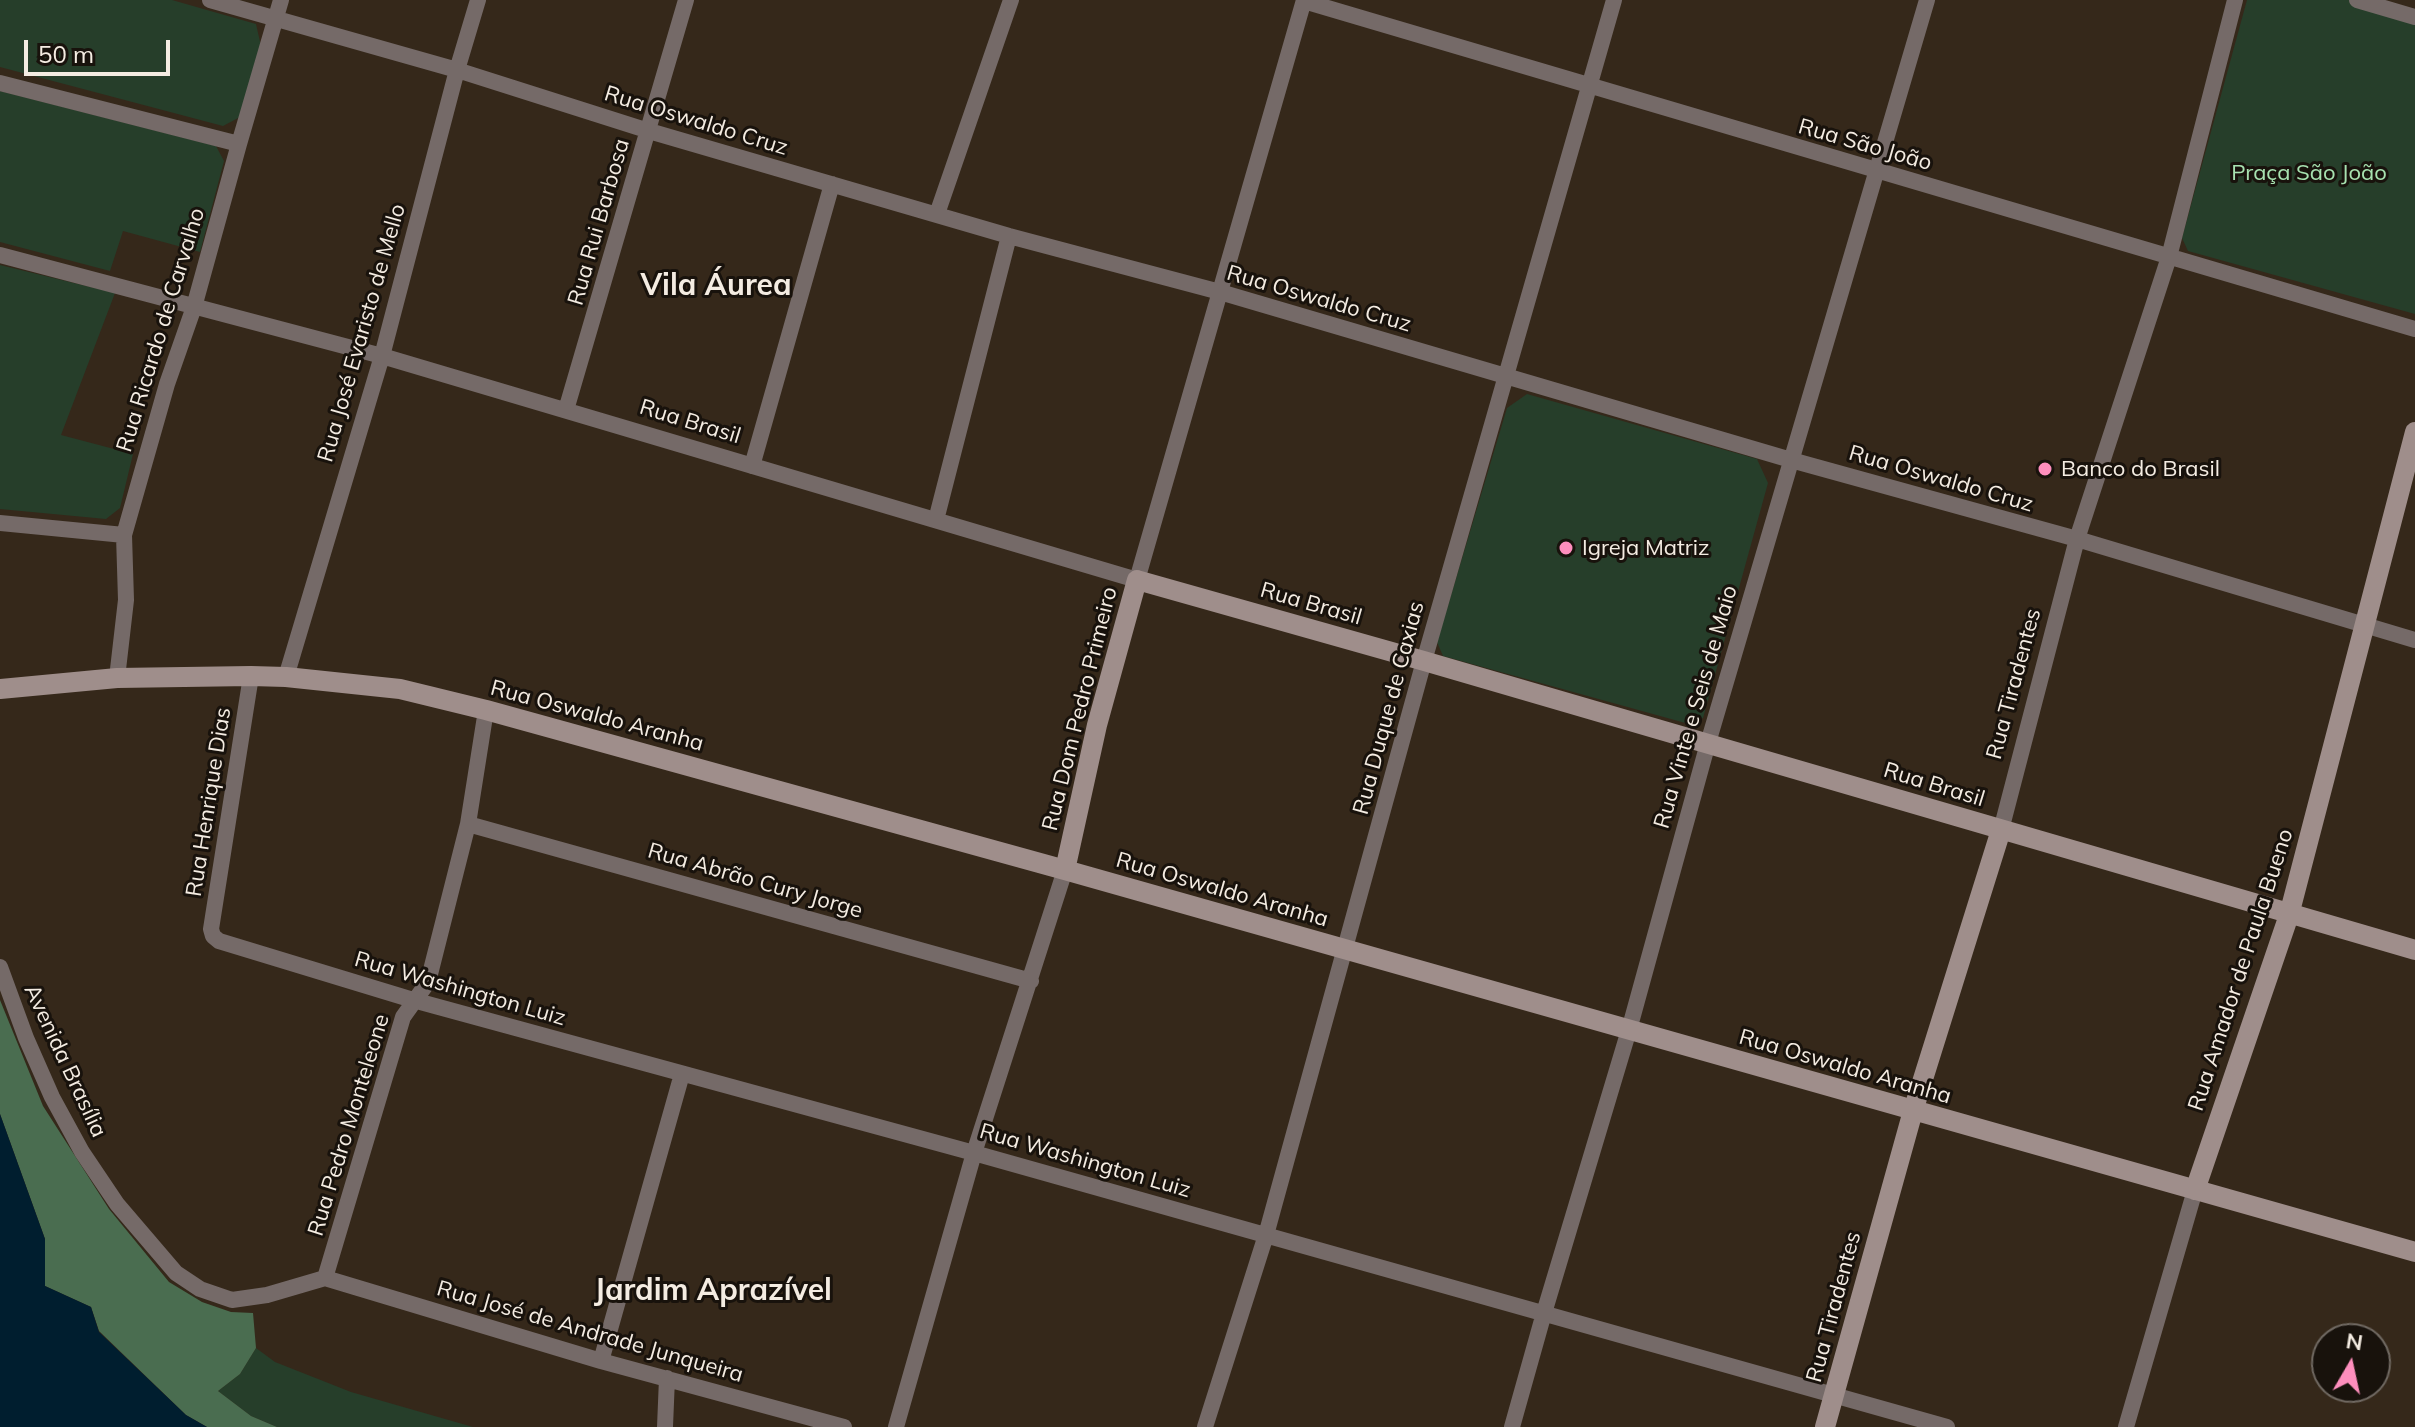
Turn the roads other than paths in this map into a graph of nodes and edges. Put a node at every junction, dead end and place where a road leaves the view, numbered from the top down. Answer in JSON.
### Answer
{"nodes":[{"id":1,"x":210,"y":0,"type":"edge"},
{"id":2,"x":281,"y":0,"type":"edge"},
{"id":3,"x":478,"y":0,"type":"edge"},
{"id":4,"x":686,"y":0,"type":"edge"},
{"id":5,"x":1011,"y":0,"type":"edge"},
{"id":6,"x":1614,"y":0,"type":"edge"},
{"id":7,"x":1927,"y":0,"type":"edge"},
{"id":8,"x":2235,"y":0,"type":"edge"},
{"id":9,"x":2357,"y":0,"type":"edge"},
{"id":10,"x":1304,"y":1,"type":"edge"},
{"id":11,"x":2415,"y":17,"type":"edge"},
{"id":12,"x":277,"y":19,"type":"junction"},
{"id":13,"x":457,"y":70,"type":"junction"},
{"id":14,"x":0,"y":83,"type":"edge"},
{"id":15,"x":1589,"y":86,"type":"junction"},
{"id":16,"x":649,"y":131,"type":"junction"},
{"id":17,"x":239,"y":144,"type":"junction"},
{"id":18,"x":1878,"y":172,"type":"junction"},
{"id":19,"x":832,"y":184,"type":"junction"},
{"id":20,"x":937,"y":214,"type":"junction"},
{"id":21,"x":1009,"y":236,"type":"junction"},
{"id":22,"x":0,"y":255,"type":"edge"},
{"id":23,"x":2169,"y":257,"type":"junction"},
{"id":24,"x":1220,"y":292,"type":"junction"},
{"id":25,"x":194,"y":307,"type":"junction"},
{"id":26,"x":2415,"y":329,"type":"edge"},
{"id":27,"x":382,"y":356,"type":"junction"},
{"id":28,"x":1506,"y":377,"type":"junction"},
{"id":29,"x":566,"y":410,"type":"junction"},
{"id":30,"x":2415,"y":432,"type":"edge"},
{"id":31,"x":1791,"y":460,"type":"junction"},
{"id":32,"x":752,"y":466,"type":"junction"},
{"id":33,"x":936,"y":520,"type":"junction"},
{"id":34,"x":0,"y":523,"type":"edge"},
{"id":35,"x":124,"y":535,"type":"junction"},
{"id":36,"x":2077,"y":539,"type":"junction"},
{"id":37,"x":1137,"y":580,"type":"junction"},
{"id":38,"x":2364,"y":627,"type":"junction"},
{"id":39,"x":2415,"y":640,"type":"edge"},
{"id":40,"x":1424,"y":661,"type":"junction"},
{"id":41,"x":251,"y":676,"type":"junction"},
{"id":42,"x":286,"y":677,"type":"junction"},
{"id":43,"x":117,"y":678,"type":"junction"},
{"id":44,"x":0,"y":689,"type":"edge"},
{"id":45,"x":486,"y":710,"type":"junction"},
{"id":46,"x":1708,"y":743,"type":"junction"},
{"id":47,"x":468,"y":824,"type":"junction"},
{"id":48,"x":2001,"y":830,"type":"junction"},
{"id":49,"x":1065,"y":870,"type":"junction"},
{"id":50,"x":2289,"y":915,"type":"junction"},
{"id":51,"x":213,"y":936,"type":"joint"},
{"id":52,"x":1346,"y":950,"type":"junction"},
{"id":53,"x":2415,"y":950,"type":"edge"},
{"id":54,"x":0,"y":967,"type":"edge"},
{"id":55,"x":1031,"y":981,"type":"junction"},
{"id":56,"x":413,"y":1000,"type":"junction"},
{"id":57,"x":1629,"y":1030,"type":"junction"},
{"id":58,"x":682,"y":1074,"type":"junction"},
{"id":59,"x":1913,"y":1111,"type":"junction"},
{"id":60,"x":974,"y":1153,"type":"junction"},
{"id":61,"x":2195,"y":1190,"type":"junction"},
{"id":62,"x":1266,"y":1235,"type":"junction"},
{"id":63,"x":2415,"y":1252,"type":"edge"},
{"id":64,"x":325,"y":1278,"type":"junction"},
{"id":65,"x":1544,"y":1313,"type":"junction"},
{"id":66,"x":601,"y":1361,"type":"junction"},
{"id":67,"x":667,"y":1378,"type":"junction"},
{"id":68,"x":1834,"y":1397,"type":"junction"},
{"id":69,"x":665,"y":1427,"type":"edge"},
{"id":70,"x":844,"y":1427,"type":"edge"},
{"id":71,"x":896,"y":1427,"type":"edge"},
{"id":72,"x":1205,"y":1427,"type":"edge"},
{"id":73,"x":1512,"y":1427,"type":"edge"},
{"id":74,"x":1825,"y":1427,"type":"edge"},
{"id":75,"x":1947,"y":1427,"type":"edge"},
{"id":76,"x":2126,"y":1427,"type":"edge"}],
"edges":[{"from":1,"to":12,"type":"street","name":"Rua Oswaldo Cruz"},
{"from":2,"to":12,"type":"street","name":"Rua Ricardo de Carvalho"},
{"from":3,"to":13,"type":"street","name":"Rua José Evaristo de Mello"},
{"from":4,"to":16,"type":"street","name":"Rua Rui Barbosa"},
{"from":5,"to":20,"type":"street"},
{"from":6,"to":15,"type":"street","name":"Rua Duque de Caxias"},
{"from":7,"to":18,"type":"street","name":"Rua Vinte e Seis de Maio"},
{"from":8,"to":23,"type":"street","name":"Rua Tiradentes"},
{"from":9,"to":11,"type":"street"},
{"from":10,"to":15,"type":"street","name":"Rua São João"},
{"from":10,"to":24,"type":"street","name":"Rua Dom Pedro Primeiro"},
{"from":12,"to":13,"type":"street","name":"Rua Oswaldo Cruz"},
{"from":12,"to":17,"type":"street","name":"Rua Ricardo de Carvalho"},
{"from":13,"to":16,"type":"street","name":"Rua Oswaldo Cruz"},
{"from":13,"to":27,"type":"street","name":"Rua José Evaristo de Mello"},
{"from":14,"to":17,"type":"street"},
{"from":15,"to":18,"type":"street","name":"Rua São João"},
{"from":15,"to":28,"type":"street","name":"Rua Duque de Caxias"},
{"from":16,"to":19,"type":"street","name":"Rua Oswaldo Cruz"},
{"from":16,"to":29,"type":"street","name":"Rua Rui Barbosa"},
{"from":17,"to":25,"type":"street","name":"Rua Ricardo de Carvalho"},
{"from":18,"to":23,"type":"street","name":"Rua São João"},
{"from":18,"to":31,"type":"street","name":"Rua Vinte e Seis de Maio"},
{"from":19,"to":20,"type":"street","name":"Rua Oswaldo Cruz"},
{"from":19,"to":32,"type":"street"},
{"from":20,"to":21,"type":"street","name":"Rua Oswaldo Cruz"},
{"from":21,"to":24,"type":"street","name":"Rua Oswaldo Cruz"},
{"from":21,"to":33,"type":"street"},
{"from":22,"to":25,"type":"street","name":"Rua Brasil"},
{"from":23,"to":26,"type":"street","name":"Rua São João"},
{"from":23,"to":36,"type":"street","name":"Rua Tiradentes"},
{"from":24,"to":28,"type":"street","name":"Rua Oswaldo Cruz"},
{"from":24,"to":37,"type":"street","name":"Rua Dom Pedro Primeiro"},
{"from":25,"to":27,"type":"street","name":"Rua Brasil"},
{"from":25,"to":35,"type":"street","name":"Rua Ricardo de Carvalho"},
{"from":27,"to":29,"type":"street","name":"Rua Brasil"},
{"from":27,"to":42,"type":"street","name":"Rua José Evaristo de Mello"},
{"from":28,"to":31,"type":"street","name":"Rua Oswaldo Cruz"},
{"from":28,"to":40,"type":"street","name":"Rua Duque de Caxias"},
{"from":29,"to":32,"type":"street","name":"Rua Brasil"},
{"from":30,"to":38,"type":"street","name":"Rua Amador de Paula Bueno"},
{"from":31,"to":36,"type":"street","name":"Rua Oswaldo Cruz"},
{"from":31,"to":46,"type":"street","name":"Rua Vinte e Seis de Maio"},
{"from":32,"to":33,"type":"street","name":"Rua Brasil"},
{"from":33,"to":37,"type":"street","name":"Rua Brasil"},
{"from":34,"to":35,"type":"street"},
{"from":35,"to":43,"type":"street","name":"Rua Ricardo de Carvalho"},
{"from":36,"to":38,"type":"street","name":"Rua Oswaldo Cruz"},
{"from":36,"to":48,"type":"street","name":"Rua Tiradentes"},
{"from":37,"to":40,"type":"street","name":"Rua Brasil"},
{"from":37,"to":49,"type":"street","name":"Rua Dom Pedro Primeiro"},
{"from":38,"to":39,"type":"street","name":"Rua Oswaldo Cruz"},
{"from":38,"to":50,"type":"street","name":"Rua Amador de Paula Bueno"},
{"from":40,"to":46,"type":"street","name":"Rua Brasil"},
{"from":40,"to":52,"type":"street","name":"Rua Duque de Caxias"},
{"from":41,"to":42,"type":"street","name":"Rua Oswaldo Aranha"},
{"from":41,"to":43,"type":"street","name":"Rua Oswaldo Aranha"},
{"from":41,"to":51,"type":"street","name":"Rua Henrique Dias"},
{"from":42,"to":45,"type":"street","name":"Rua Oswaldo Aranha"},
{"from":43,"to":44,"type":"street","name":"Rua Oswaldo Aranha"},
{"from":45,"to":47,"type":"street","name":"Rua Pedro Monteleone"},
{"from":45,"to":49,"type":"street","name":"Rua Oswaldo Aranha"},
{"from":46,"to":48,"type":"street","name":"Rua Brasil"},
{"from":46,"to":57,"type":"street","name":"Rua Vinte e Seis de Maio"},
{"from":47,"to":55,"type":"street","name":"Rua Abrão Cury Jorge"},
{"from":47,"to":56,"type":"street","name":"Rua Pedro Monteleone"},
{"from":48,"to":50,"type":"street","name":"Rua Brasil"},
{"from":48,"to":59,"type":"street","name":"Rua Tiradentes"},
{"from":49,"to":52,"type":"street","name":"Rua Oswaldo Aranha"},
{"from":49,"to":55,"type":"street","name":"Rua Dom Pedro Primeiro"},
{"from":50,"to":53,"type":"street","name":"Rua Brasil"},
{"from":50,"to":61,"type":"street","name":"Rua Amador de Paula Bueno"},
{"from":51,"to":56,"type":"street","name":"Rua Washington Luiz"},
{"from":52,"to":57,"type":"street","name":"Rua Oswaldo Aranha"},
{"from":52,"to":62,"type":"street","name":"Rua Duque de Caxias"},
{"from":54,"to":64,"type":"street","name":"Avenida Brasília"},
{"from":55,"to":60,"type":"street","name":"Rua Dom Pedro Primeiro"},
{"from":56,"to":58,"type":"street","name":"Rua Washington Luiz"},
{"from":56,"to":64,"type":"street","name":"Rua Pedro Monteleone"},
{"from":57,"to":59,"type":"street","name":"Rua Oswaldo Aranha"},
{"from":57,"to":65,"type":"street","name":"Rua Vinte e Seis de Maio"},
{"from":58,"to":60,"type":"street","name":"Rua Washington Luiz"},
{"from":58,"to":66,"type":"street"},
{"from":59,"to":61,"type":"street","name":"Rua Oswaldo Aranha"},
{"from":59,"to":68,"type":"street","name":"Rua Tiradentes"},
{"from":60,"to":62,"type":"street","name":"Rua Washington Luiz"},
{"from":60,"to":71,"type":"street","name":"Rua Dom Pedro Primeiro"},
{"from":61,"to":63,"type":"street","name":"Rua Oswaldo Aranha"},
{"from":61,"to":76,"type":"street","name":"Rua Amador de Paula Bueno"},
{"from":62,"to":65,"type":"street","name":"Rua Washington Luiz"},
{"from":62,"to":72,"type":"street","name":"Rua Duque de Caxias"},
{"from":64,"to":66,"type":"street","name":"Rua José de Andrade Junqueira"},
{"from":65,"to":68,"type":"street","name":"Rua Washington Luiz"},
{"from":65,"to":73,"type":"street","name":"Rua Vinte e Seis de Maio"},
{"from":66,"to":67,"type":"street","name":"Rua José de Andrade Junqueira"},
{"from":67,"to":69,"type":"street"},
{"from":67,"to":70,"type":"street","name":"Rua José de Andrade Junqueira"},
{"from":68,"to":74,"type":"street","name":"Rua Tiradentes"},
{"from":68,"to":75,"type":"street","name":"Rua Washington Luiz"}]}
